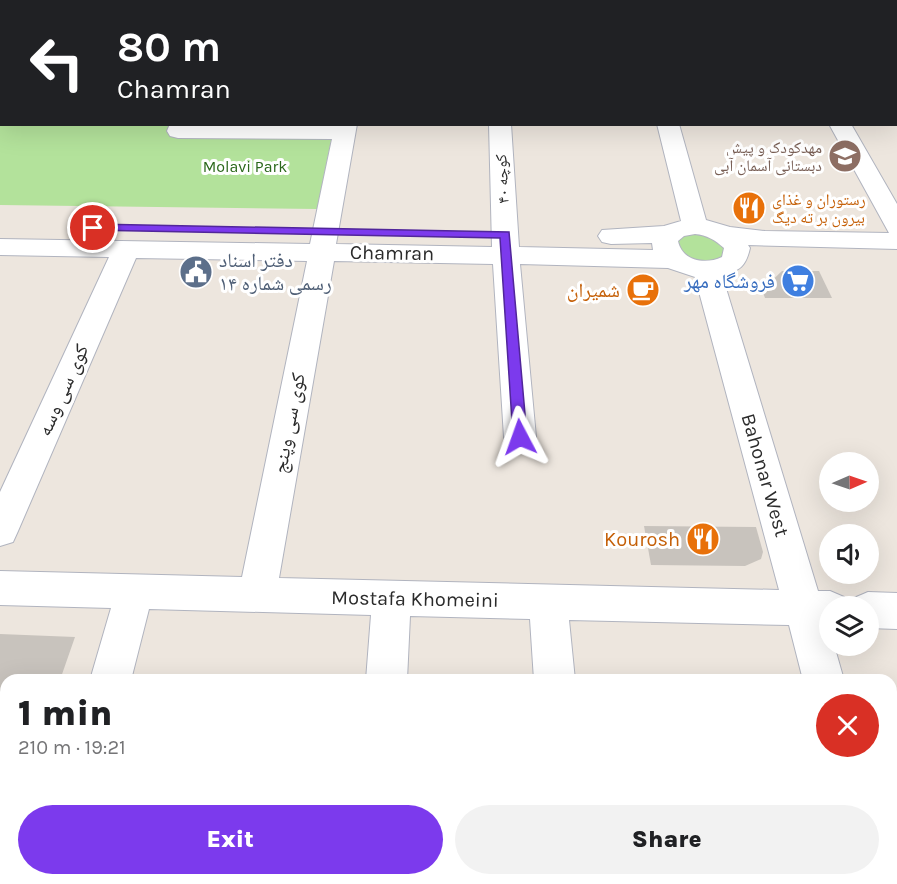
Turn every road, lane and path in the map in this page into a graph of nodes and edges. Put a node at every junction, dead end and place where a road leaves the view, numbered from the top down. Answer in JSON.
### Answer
{"nodes":[{"id":1,"x":180,"y":126,"type":"edge"},
{"id":2,"x":500,"y":126,"type":"edge"},
{"id":3,"x":669,"y":126,"type":"edge"},
{"id":4,"x":841,"y":126,"type":"edge"},
{"id":5,"x":345,"y":128,"type":"edge"},
{"id":6,"x":0,"y":226,"type":"edge"},
{"id":7,"x":695,"y":226,"type":"junction"},
{"id":8,"x":897,"y":227,"type":"edge"},
{"id":9,"x":669,"y":234,"type":"junction"},
{"id":10,"x":726,"y":235,"type":"junction"},
{"id":11,"x":897,"y":241,"type":"edge"},
{"id":12,"x":324,"y":242,"type":"junction"},
{"id":13,"x":505,"y":245,"type":"junction"},
{"id":14,"x":0,"y":247,"type":"edge"},
{"id":15,"x":126,"y":249,"type":"junction"},
{"id":16,"x":897,"y":258,"type":"edge"},
{"id":17,"x":675,"y":260,"type":"junction"},
{"id":18,"x":721,"y":266,"type":"junction"},
{"id":19,"x":520,"y":437,"type":"dead end"},
{"id":20,"x":0,"y":531,"type":"edge"},
{"id":21,"x":0,"y":588,"type":"edge"},
{"id":22,"x":135,"y":591,"type":"junction"},
{"id":23,"x":257,"y":595,"type":"junction"},
{"id":24,"x":392,"y":598,"type":"junction"},
{"id":25,"x":548,"y":602,"type":"junction"},
{"id":26,"x":816,"y":609,"type":"edge"},
{"id":27,"x":879,"y":610,"type":"edge"},
{"id":28,"x":897,"y":611,"type":"edge"},
{"id":29,"x":112,"y":674,"type":"edge"},
{"id":30,"x":386,"y":674,"type":"edge"},
{"id":31,"x":554,"y":674,"type":"edge"},
{"id":32,"x":823,"y":674,"type":"edge"}],
"edges":[{"from":1,"to":5,"type":"street"},
{"from":2,"to":13,"type":"street","name":"کوچه ۴۰"},
{"from":3,"to":7,"type":"street"},
{"from":4,"to":8,"type":"street"},
{"from":5,"to":12,"type":"street","name":"کوی سی وپنج"},
{"from":6,"to":12,"type":"street","name":"Chamran"},
{"from":7,"to":9,"type":"street"},
{"from":7,"to":10,"type":"street"},
{"from":9,"to":13,"type":"street","name":"Chamran"},
{"from":9,"to":17,"type":"street"},
{"from":10,"to":11,"type":"street"},
{"from":10,"to":18,"type":"street"},
{"from":12,"to":13,"type":"street","name":"Chamran"},
{"from":12,"to":15,"type":"street","name":"Chamran"},
{"from":12,"to":23,"type":"street","name":"کوی سی وپنج"},
{"from":13,"to":17,"type":"street","name":"Chamran"},
{"from":13,"to":19,"type":"street","name":"کوچه ۴۰"},
{"from":14,"to":15,"type":"street","name":"Chamran"},
{"from":15,"to":20,"type":"street","name":"کوی سی وسه"},
{"from":16,"to":18,"type":"street"},
{"from":17,"to":18,"type":"street"},
{"from":18,"to":26,"type":"street","name":"Bahonar West"},
{"from":21,"to":22,"type":"street","name":"Mostafa Khomeini"},
{"from":22,"to":23,"type":"street","name":"Mostafa Khomeini"},
{"from":22,"to":29,"type":"street"},
{"from":23,"to":24,"type":"street","name":"Mostafa Khomeini"},
{"from":24,"to":25,"type":"street","name":"Mostafa Khomeini"},
{"from":24,"to":30,"type":"street"},
{"from":25,"to":26,"type":"street","name":"Mostafa Khomeini"},
{"from":25,"to":31,"type":"street"},
{"from":26,"to":32,"type":"street","name":"Bahonar West"},
{"from":27,"to":28,"type":"street"}]}
